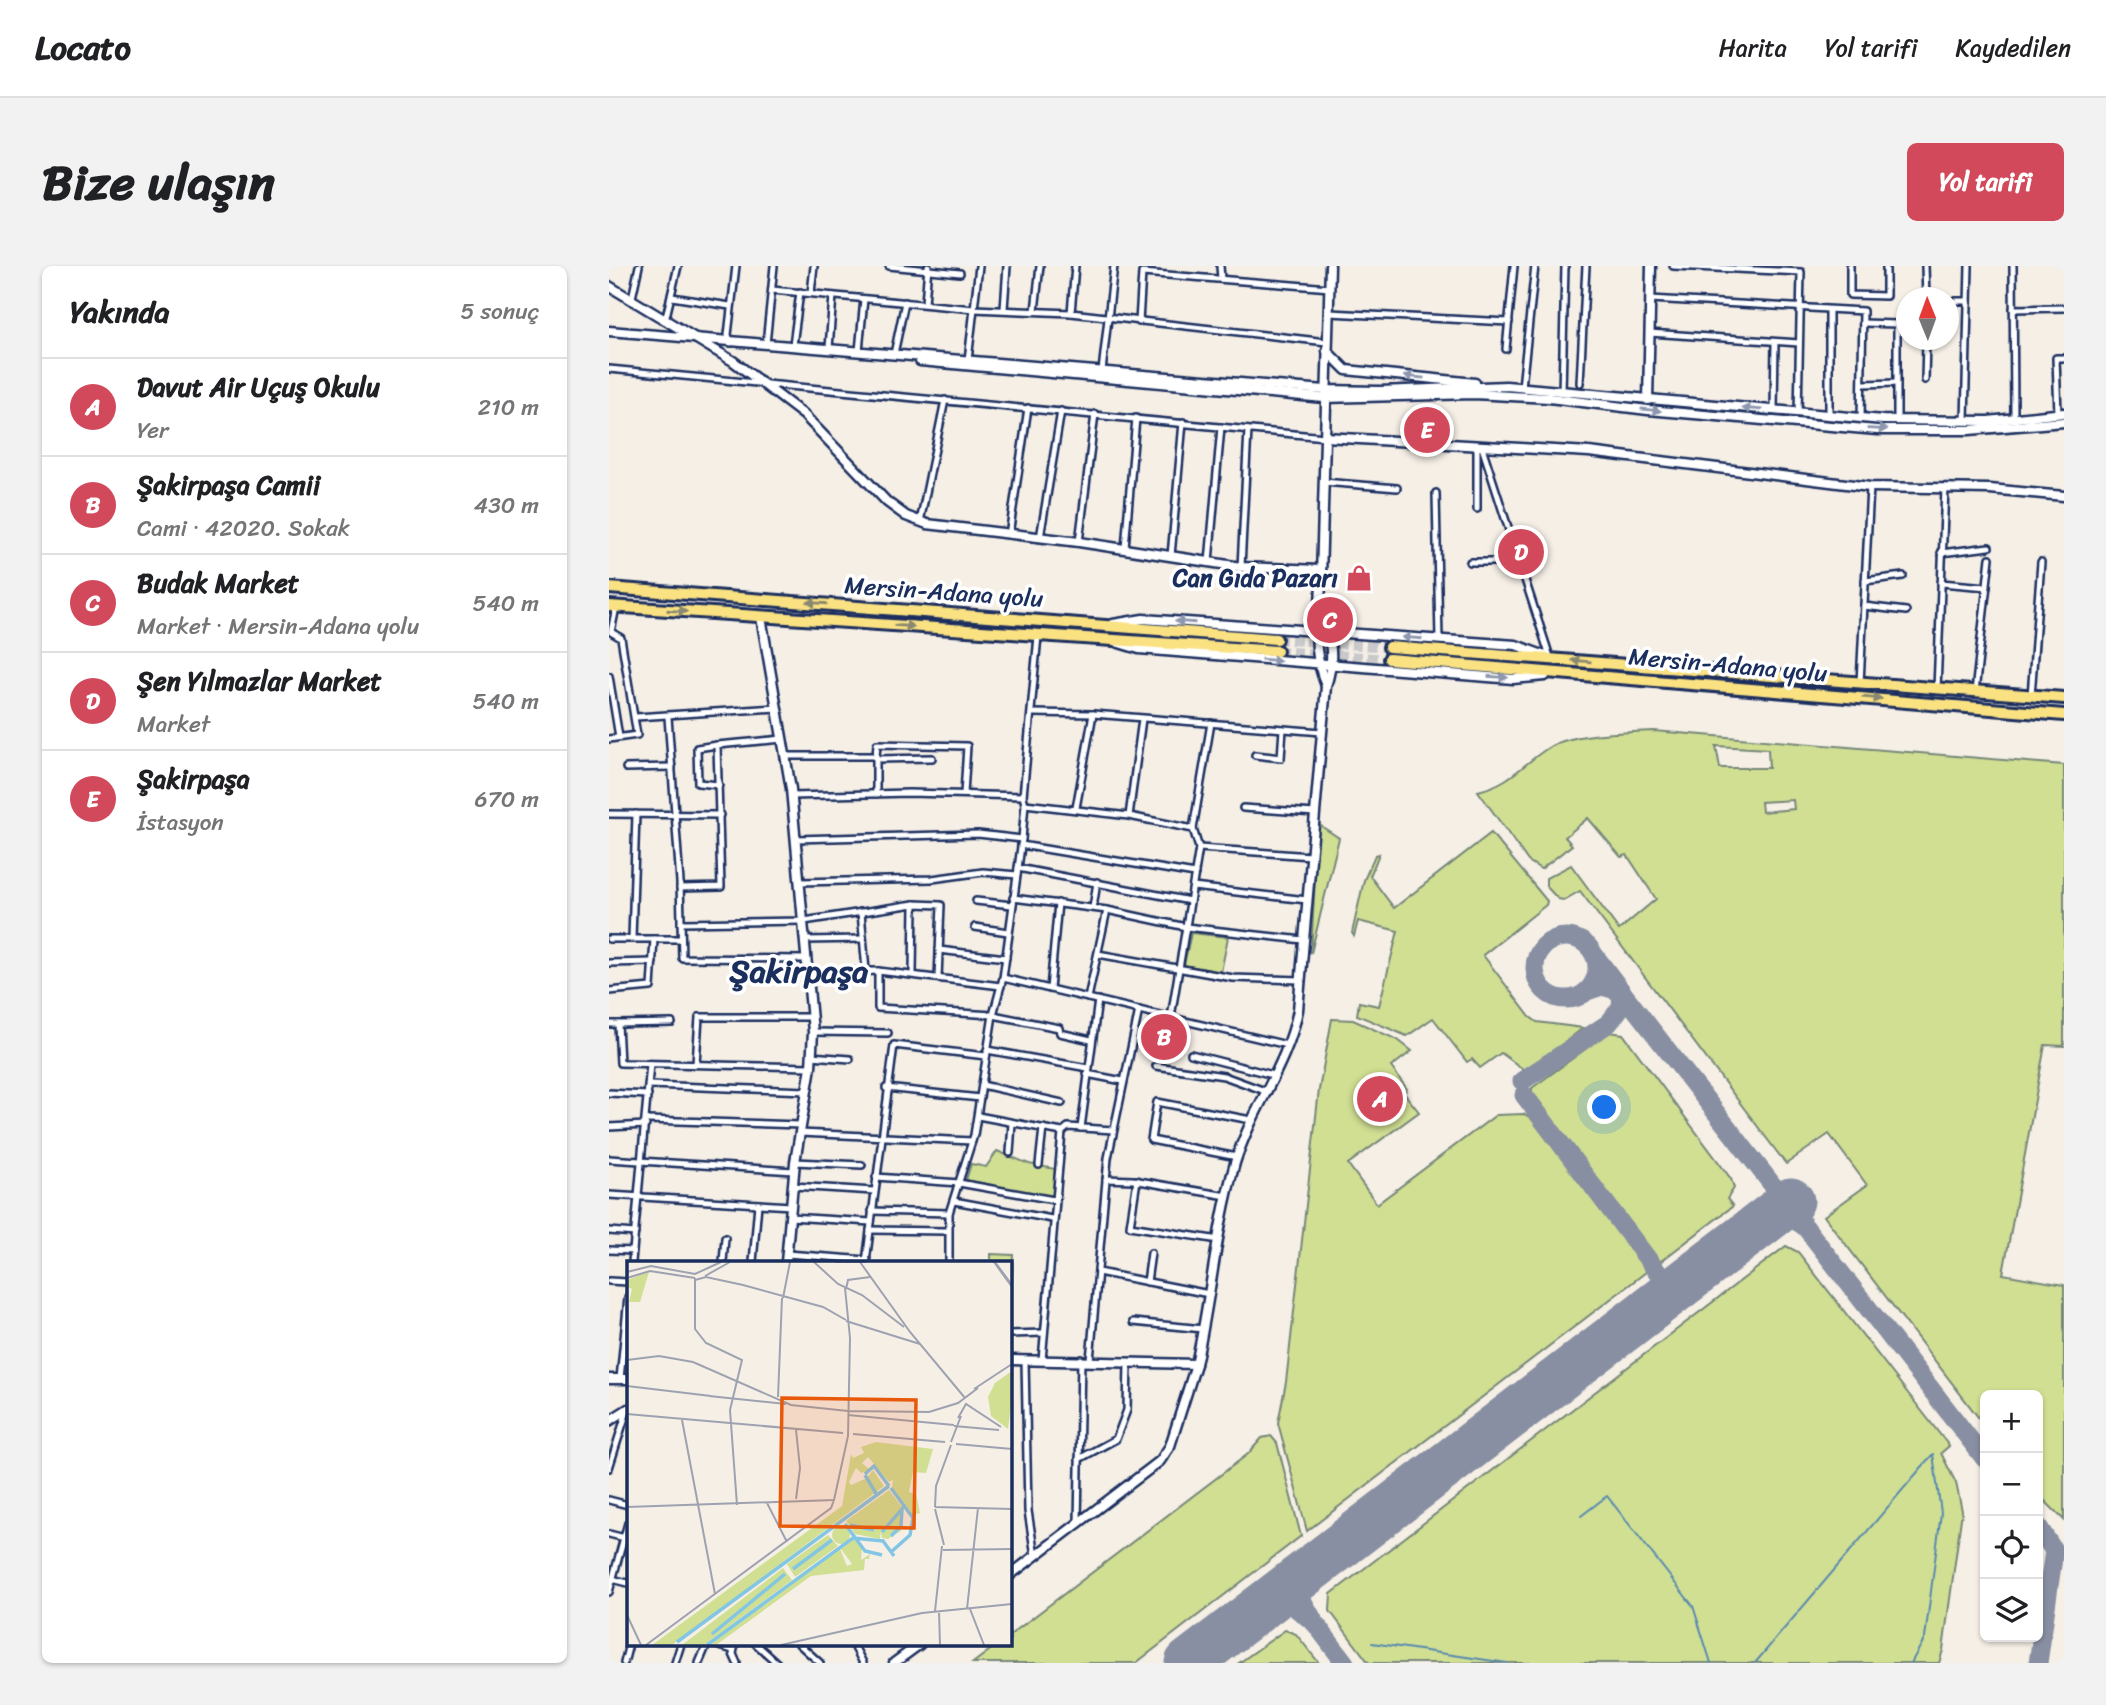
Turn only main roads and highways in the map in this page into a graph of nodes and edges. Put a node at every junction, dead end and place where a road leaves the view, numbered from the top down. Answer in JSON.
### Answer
{"nodes":[{"id":1,"x":1330,"y":266,"type":"edge"},
{"id":2,"x":1651,"y":266,"type":"edge"},
{"id":3,"x":609,"y":286,"type":"edge"},
{"id":4,"x":609,"y":331,"type":"edge"},
{"id":5,"x":694,"y":340,"type":"junction"},
{"id":6,"x":704,"y":343,"type":"junction"},
{"id":7,"x":732,"y":343,"type":"junction"},
{"id":8,"x":1327,"y":347,"type":"junction"},
{"id":9,"x":1506,"y":386,"type":"junction"},
{"id":10,"x":1325,"y":394,"type":"junction"},
{"id":11,"x":1648,"y":400,"type":"junction"},
{"id":12,"x":2061,"y":413,"type":"edge"},
{"id":13,"x":2064,"y":422,"type":"edge"},
{"id":14,"x":1325,"y":437,"type":"junction"},
{"id":15,"x":2064,"y":496,"type":"edge"},
{"id":16,"x":1320,"y":570,"type":"junction"},
{"id":17,"x":609,"y":589,"type":"edge"},
{"id":18,"x":613,"y":607,"type":"edge"},
{"id":19,"x":1320,"y":612,"type":"junction"},
{"id":20,"x":761,"y":617,"type":"junction"},
{"id":21,"x":1101,"y":625,"type":"junction"},
{"id":22,"x":1316,"y":632,"type":"junction"},
{"id":23,"x":1329,"y":632,"type":"junction"},
{"id":24,"x":1107,"y":639,"type":"junction"},
{"id":25,"x":1551,"y":658,"type":"junction"},
{"id":26,"x":1317,"y":664,"type":"junction"},
{"id":27,"x":1333,"y":665,"type":"junction"},
{"id":28,"x":1577,"y":673,"type":"junction"},
{"id":29,"x":1326,"y":686,"type":"junction"},
{"id":30,"x":2064,"y":696,"type":"edge"},
{"id":31,"x":2064,"y":715,"type":"edge"},
{"id":32,"x":786,"y":1258,"type":"edge"},
{"id":33,"x":1011,"y":1360,"type":"edge"},
{"id":34,"x":1196,"y":1364,"type":"junction"},
{"id":35,"x":624,"y":1379,"type":"edge"},
{"id":36,"x":609,"y":1380,"type":"edge"},
{"id":37,"x":627,"y":1410,"type":"edge"},
{"id":38,"x":609,"y":1421,"type":"edge"},
{"id":39,"x":1011,"y":1574,"type":"edge"},
{"id":40,"x":917,"y":1646,"type":"edge"},
{"id":41,"x":894,"y":1663,"type":"edge"}],
"edges":[{"from":1,"to":8,"type":"main road"},
{"from":2,"to":11,"type":"main road"},
{"from":3,"to":5,"type":"main road"},
{"from":4,"to":5,"type":"main road"},
{"from":5,"to":6,"type":"main road"},
{"from":5,"to":7,"type":"main road"},
{"from":6,"to":7,"type":"main road"},
{"from":6,"to":16,"type":"main road"},
{"from":7,"to":10,"type":"main road"},
{"from":7,"to":10,"type":"main road"},
{"from":9,"to":8,"type":"main road","one_way":true},
{"from":8,"to":10,"type":"main road"},
{"from":9,"to":10,"type":"main road"},
{"from":9,"to":11,"type":"main road"},
{"from":10,"to":13,"type":"main road","one_way":true},
{"from":10,"to":14,"type":"main road"},
{"from":12,"to":11,"type":"main road","one_way":true},
{"from":14,"to":15,"type":"main road"},
{"from":14,"to":16,"type":"main road"},
{"from":16,"to":19,"type":"main road"},
{"from":21,"to":17,"type":"highway","name":"Mersin-Adana yolu","one_way":true},
{"from":18,"to":20,"type":"highway","name":"Mersin-Adana yolu","one_way":true},
{"from":19,"to":22,"type":"main road"},
{"from":19,"to":23,"type":"main road"},
{"from":20,"to":24,"type":"highway","name":"Mersin-Adana yolu","one_way":true},
{"from":20,"to":32,"type":"main road"},
{"from":22,"to":21,"type":"main road","one_way":true},
{"from":21,"to":24,"type":"highway","name":"Mersin-Adana yolu"},
{"from":22,"to":23,"type":"main road"},
{"from":22,"to":26,"type":"main road"},
{"from":25,"to":23,"type":"main road","one_way":true},
{"from":23,"to":27,"type":"main road"},
{"from":24,"to":26,"type":"main road","one_way":true},
{"from":25,"to":28,"type":"highway","name":"Mersin-Adana yolu"},
{"from":30,"to":25,"type":"highway","name":"Mersin-Adana yolu","one_way":true},
{"from":26,"to":27,"type":"main road"},
{"from":26,"to":29,"type":"main road"},
{"from":27,"to":28,"type":"main road","one_way":true},
{"from":27,"to":29,"type":"main road"},
{"from":28,"to":31,"type":"highway","name":"Mersin-Adana yolu","one_way":true},
{"from":29,"to":34,"type":"main road"},
{"from":33,"to":34,"type":"main road"},
{"from":34,"to":39,"type":"main road"},
{"from":35,"to":36,"type":"main road"},
{"from":37,"to":38,"type":"main road"},
{"from":40,"to":41,"type":"main road"}]}
